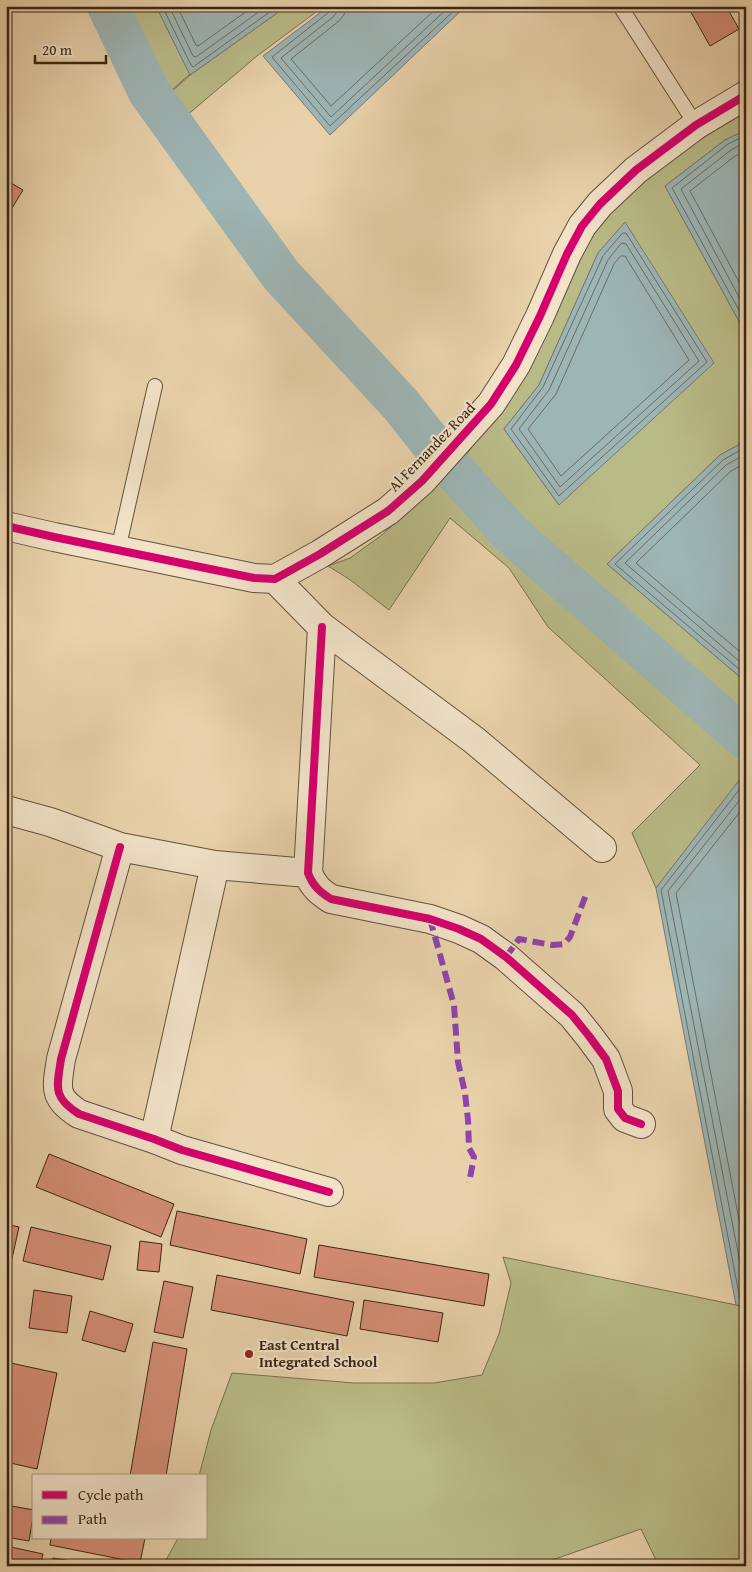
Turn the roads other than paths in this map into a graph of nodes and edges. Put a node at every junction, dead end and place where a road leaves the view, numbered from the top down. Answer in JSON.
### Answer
{"nodes":[{"id":1,"x":620,"y":6,"type":"edge"},
{"id":2,"x":746,"y":95,"type":"edge"},
{"id":3,"x":696,"y":125,"type":"junction"},
{"id":4,"x":155,"y":386,"type":"dead end"},
{"id":5,"x":6,"y":526,"type":"edge"},
{"id":6,"x":118,"y":550,"type":"junction"},
{"id":7,"x":275,"y":579,"type":"junction"},
{"id":8,"x":322,"y":627,"type":"junction"},
{"id":9,"x":6,"y":810,"type":"edge"},
{"id":10,"x":120,"y":847,"type":"junction"},
{"id":11,"x":602,"y":848,"type":"dead end"},
{"id":12,"x":215,"y":865,"type":"junction"},
{"id":13,"x":308,"y":873,"type":"junction"},
{"id":14,"x":641,"y":1124,"type":"dead end"},
{"id":15,"x":154,"y":1139,"type":"junction"},
{"id":16,"x":329,"y":1192,"type":"dead end"}],
"edges":[{"from":1,"to":3,"type":"lane"},
{"from":2,"to":3,"type":"street","name":"Al Fernandez Road"},
{"from":3,"to":7,"type":"street","name":"Al Fernandez Road"},
{"from":4,"to":6,"type":"lane"},
{"from":5,"to":6,"type":"street"},
{"from":6,"to":7,"type":"street"},
{"from":7,"to":8,"type":"street"},
{"from":8,"to":11,"type":"street"},
{"from":8,"to":13,"type":"street"},
{"from":9,"to":10,"type":"street"},
{"from":10,"to":12,"type":"street"},
{"from":10,"to":15,"type":"street"},
{"from":12,"to":13,"type":"street"},
{"from":12,"to":15,"type":"street"},
{"from":13,"to":14,"type":"street"},
{"from":15,"to":16,"type":"street"}]}
